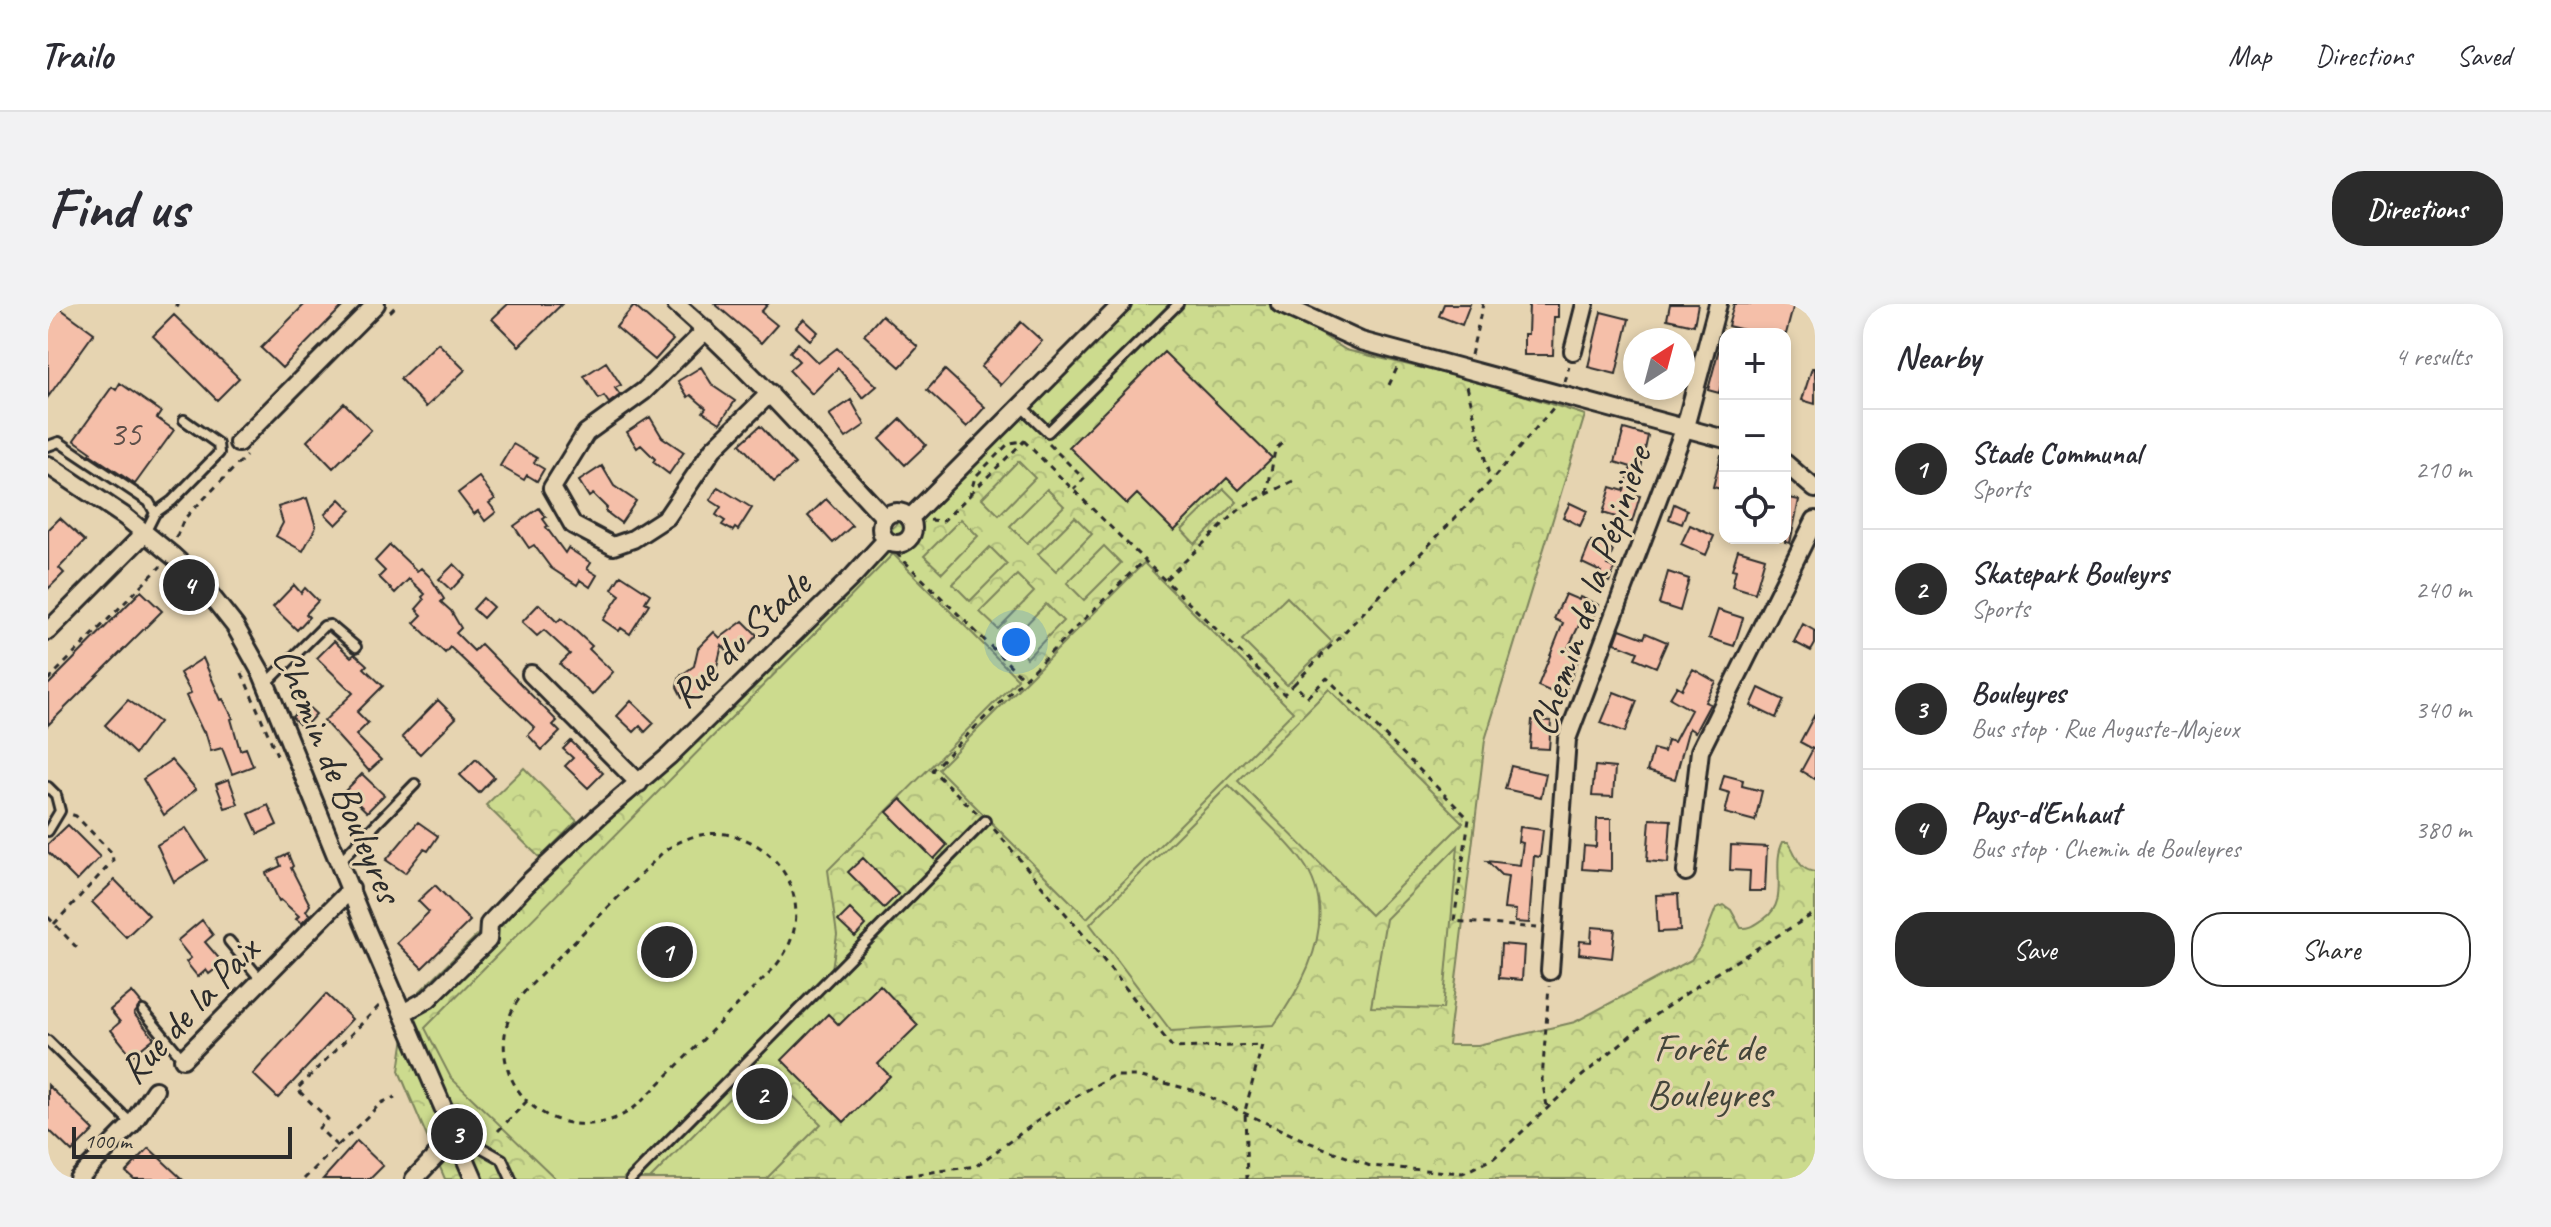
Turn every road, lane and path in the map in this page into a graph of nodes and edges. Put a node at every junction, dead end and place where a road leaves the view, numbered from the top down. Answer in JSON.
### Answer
{"nodes":[{"id":1,"x":376,"y":304,"type":"edge"},
{"id":2,"x":676,"y":304,"type":"edge"},
{"id":3,"x":1122,"y":304,"type":"edge"},
{"id":4,"x":1178,"y":304,"type":"edge"},
{"id":5,"x":1280,"y":304,"type":"edge"},
{"id":6,"x":1483,"y":304,"type":"edge"},
{"id":7,"x":1585,"y":304,"type":"edge"},
{"id":8,"x":1718,"y":304,"type":"edge"},
{"id":9,"x":706,"y":330,"type":"junction"},
{"id":10,"x":1573,"y":351,"type":"dead end"},
{"id":11,"x":1467,"y":369,"type":"junction"},
{"id":12,"x":1564,"y":388,"type":"junction"},
{"id":13,"x":770,"y":393,"type":"junction"},
{"id":14,"x":1022,"y":407,"type":"junction"},
{"id":15,"x":184,"y":420,"type":"dead end"},
{"id":16,"x":1685,"y":427,"type":"junction"},
{"id":17,"x":1048,"y":432,"type":"junction"},
{"id":18,"x":1719,"y":437,"type":"edge"},
{"id":19,"x":1024,"y":441,"type":"junction"},
{"id":20,"x":1284,"y":441,"type":"dead end"},
{"id":21,"x":238,"y":443,"type":"dead end"},
{"id":22,"x":48,"y":446,"type":"edge"},
{"id":23,"x":48,"y":465,"type":"edge"},
{"id":24,"x":1791,"y":468,"type":"edge"},
{"id":25,"x":1293,"y":481,"type":"dead end"},
{"id":26,"x":1491,"y":481,"type":"junction"},
{"id":27,"x":1074,"y":489,"type":"junction"},
{"id":28,"x":1815,"y":489,"type":"edge"},
{"id":29,"x":1267,"y":494,"type":"junction"},
{"id":30,"x":970,"y":495,"type":"junction"},
{"id":31,"x":155,"y":513,"type":"junction"},
{"id":32,"x":884,"y":517,"type":"junction"},
{"id":33,"x":910,"y":518,"type":"junction"},
{"id":34,"x":930,"y":520,"type":"dead end"},
{"id":35,"x":1815,"y":520,"type":"edge"},
{"id":36,"x":145,"y":533,"type":"junction"},
{"id":37,"x":891,"y":547,"type":"junction"},
{"id":38,"x":1144,"y":560,"type":"junction"},
{"id":39,"x":156,"y":562,"type":"dead end"},
{"id":40,"x":161,"y":566,"type":"junction"},
{"id":41,"x":169,"y":574,"type":"dead end"},
{"id":42,"x":1166,"y":579,"type":"junction"},
{"id":43,"x":48,"y":631,"type":"edge"},
{"id":44,"x":356,"y":647,"type":"dead end"},
{"id":45,"x":239,"y":666,"type":"dead end"},
{"id":46,"x":531,"y":674,"type":"dead end"},
{"id":47,"x":1024,"y":679,"type":"junction"},
{"id":48,"x":48,"y":680,"type":"edge"},
{"id":49,"x":266,"y":684,"type":"junction"},
{"id":50,"x":1294,"y":684,"type":"junction"},
{"id":51,"x":277,"y":754,"type":"dead end"},
{"id":52,"x":639,"y":783,"type":"junction"},
{"id":53,"x":415,"y":784,"type":"dead end"},
{"id":54,"x":48,"y":787,"type":"edge"},
{"id":55,"x":60,"y":811,"type":"junction"},
{"id":56,"x":985,"y":821,"type":"junction"},
{"id":57,"x":48,"y":831,"type":"edge"},
{"id":58,"x":340,"y":861,"type":"junction"},
{"id":59,"x":1686,"y":872,"type":"dead end"},
{"id":60,"x":351,"y":889,"type":"junction"},
{"id":61,"x":1815,"y":913,"type":"edge"},
{"id":62,"x":48,"y":917,"type":"edge"},
{"id":63,"x":54,"y":924,"type":"junction"},
{"id":64,"x":1553,"y":929,"type":"junction"},
{"id":65,"x":229,"y":941,"type":"dead end"},
{"id":66,"x":79,"y":950,"type":"dead end"},
{"id":67,"x":1550,"y":971,"type":"joint"},
{"id":68,"x":261,"y":980,"type":"junction"},
{"id":69,"x":382,"y":1003,"type":"dead end"},
{"id":70,"x":143,"y":1011,"type":"dead end"},
{"id":71,"x":403,"y":1013,"type":"junction"},
{"id":72,"x":48,"y":1041,"type":"edge"},
{"id":73,"x":183,"y":1059,"type":"joint"},
{"id":74,"x":155,"y":1090,"type":"dead end"},
{"id":75,"x":395,"y":1097,"type":"dead end"},
{"id":76,"x":527,"y":1101,"type":"junction"},
{"id":77,"x":1547,"y":1107,"type":"junction"},
{"id":78,"x":1245,"y":1111,"type":"junction"},
{"id":79,"x":132,"y":1124,"type":"junction"},
{"id":80,"x":498,"y":1131,"type":"dead end"},
{"id":81,"x":457,"y":1134,"type":"junction"},
{"id":82,"x":337,"y":1146,"type":"junction"},
{"id":83,"x":48,"y":1165,"type":"edge"},
{"id":84,"x":58,"y":1176,"type":"dead end"},
{"id":85,"x":78,"y":1179,"type":"edge"},
{"id":86,"x":304,"y":1179,"type":"edge"},
{"id":87,"x":414,"y":1179,"type":"edge"},
{"id":88,"x":474,"y":1179,"type":"edge"},
{"id":89,"x":511,"y":1179,"type":"edge"},
{"id":90,"x":631,"y":1179,"type":"edge"},
{"id":91,"x":882,"y":1179,"type":"edge"},
{"id":92,"x":1247,"y":1179,"type":"edge"}],
"edges":[{"from":1,"to":21,"type":"street"},
{"from":2,"to":9,"type":"street"},
{"from":3,"to":14,"type":"street","name":"Rue du Stade"},
{"from":4,"to":17,"type":"lane"},
{"from":5,"to":11,"type":"street","name":"Chemin de la Pépinière"},
{"from":6,"to":11,"type":"path"},
{"from":7,"to":10,"type":"street"},
{"from":8,"to":16,"type":"street"},
{"from":9,"to":13,"type":"street"},
{"from":9,"to":13,"type":"street"},
{"from":11,"to":12,"type":"street","name":"Chemin de la Pépinière"},
{"from":11,"to":26,"type":"path"},
{"from":12,"to":16,"type":"street","name":"Chemin de la Pépinière"},
{"from":12,"to":26,"type":"path"},
{"from":13,"to":32,"type":"street"},
{"from":14,"to":17,"type":"lane"},
{"from":14,"to":33,"type":"street","name":"Rue du Stade"},
{"from":15,"to":31,"type":"lane"},
{"from":16,"to":18,"type":"street","name":"Chemin de la Pépinière"},
{"from":16,"to":64,"type":"street","name":"Chemin de la Pépinière"},
{"from":17,"to":27,"type":"path"},
{"from":19,"to":27,"type":"path"},
{"from":19,"to":30,"type":"path"},
{"from":19,"to":30,"type":"path"},
{"from":20,"to":29,"type":"path"},
{"from":22,"to":31,"type":"lane"},
{"from":23,"to":36,"type":"street","name":"Chemin de Bouleyres"},
{"from":24,"to":28,"type":"street"},
{"from":25,"to":29,"type":"path"},
{"from":26,"to":50,"type":"path"},
{"from":27,"to":38,"type":"path"},
{"from":29,"to":42,"type":"path"},
{"from":30,"to":34,"type":"path"},
{"from":31,"to":36,"type":"lane"},
{"from":32,"to":33,"type":"street"},
{"from":32,"to":37,"type":"street"},
{"from":33,"to":37,"type":"street","name":"Rue du Stade"},
{"from":35,"to":59,"type":"street"},
{"from":36,"to":43,"type":"street"},
{"from":36,"to":49,"type":"street","name":"Chemin de Bouleyres"},
{"from":37,"to":47,"type":"path"},
{"from":37,"to":52,"type":"street","name":"Rue du Stade"},
{"from":38,"to":42,"type":"path"},
{"from":38,"to":47,"type":"path"},
{"from":39,"to":40,"type":"path"},
{"from":40,"to":41,"type":"path"},
{"from":40,"to":48,"type":"path"},
{"from":42,"to":50,"type":"path"},
{"from":44,"to":49,"type":"lane"},
{"from":45,"to":51,"type":"path"},
{"from":46,"to":52,"type":"street"},
{"from":47,"to":56,"type":"path"},
{"from":49,"to":58,"type":"street","name":"Chemin de Bouleyres"},
{"from":50,"to":64,"type":"path"},
{"from":52,"to":71,"type":"street","name":"Rue du Stade"},
{"from":53,"to":58,"type":"lane"},
{"from":54,"to":55,"type":"lane"},
{"from":55,"to":57,"type":"lane"},
{"from":55,"to":63,"type":"path"},
{"from":56,"to":78,"type":"path"},
{"from":56,"to":90,"type":"lane"},
{"from":58,"to":60,"type":"street","name":"Chemin de Bouleyres"},
{"from":60,"to":68,"type":"street","name":"Rue de la Paix"},
{"from":60,"to":71,"type":"street","name":"Chemin de Bouleyres"},
{"from":61,"to":77,"type":"path"},
{"from":62,"to":63,"type":"path"},
{"from":63,"to":66,"type":"path"},
{"from":64,"to":67,"type":"street","name":"Chemin de la Pépinière"},
{"from":65,"to":68,"type":"lane"},
{"from":67,"to":77,"type":"path"},
{"from":68,"to":73,"type":"street","name":"Rue de la Paix"},
{"from":69,"to":82,"type":"path"},
{"from":70,"to":73,"type":"lane"},
{"from":71,"to":81,"type":"street","name":"Chemin de Bouleyres"},
{"from":72,"to":79,"type":"lane"},
{"from":74,"to":79,"type":"street","name":"Rue de la Paix"},
{"from":75,"to":82,"type":"path"},
{"from":76,"to":76,"type":"path"},
{"from":76,"to":80,"type":"path"},
{"from":77,"to":78,"type":"path"},
{"from":78,"to":91,"type":"path"},
{"from":78,"to":92,"type":"path"},
{"from":79,"to":85,"type":"street","name":"Rue de la Paix"},
{"from":81,"to":87,"type":"street"},
{"from":81,"to":88,"type":"street","name":"Chemin de Bouleyres"},
{"from":81,"to":89,"type":"lane"},
{"from":82,"to":86,"type":"path"},
{"from":83,"to":84,"type":"path"}]}
